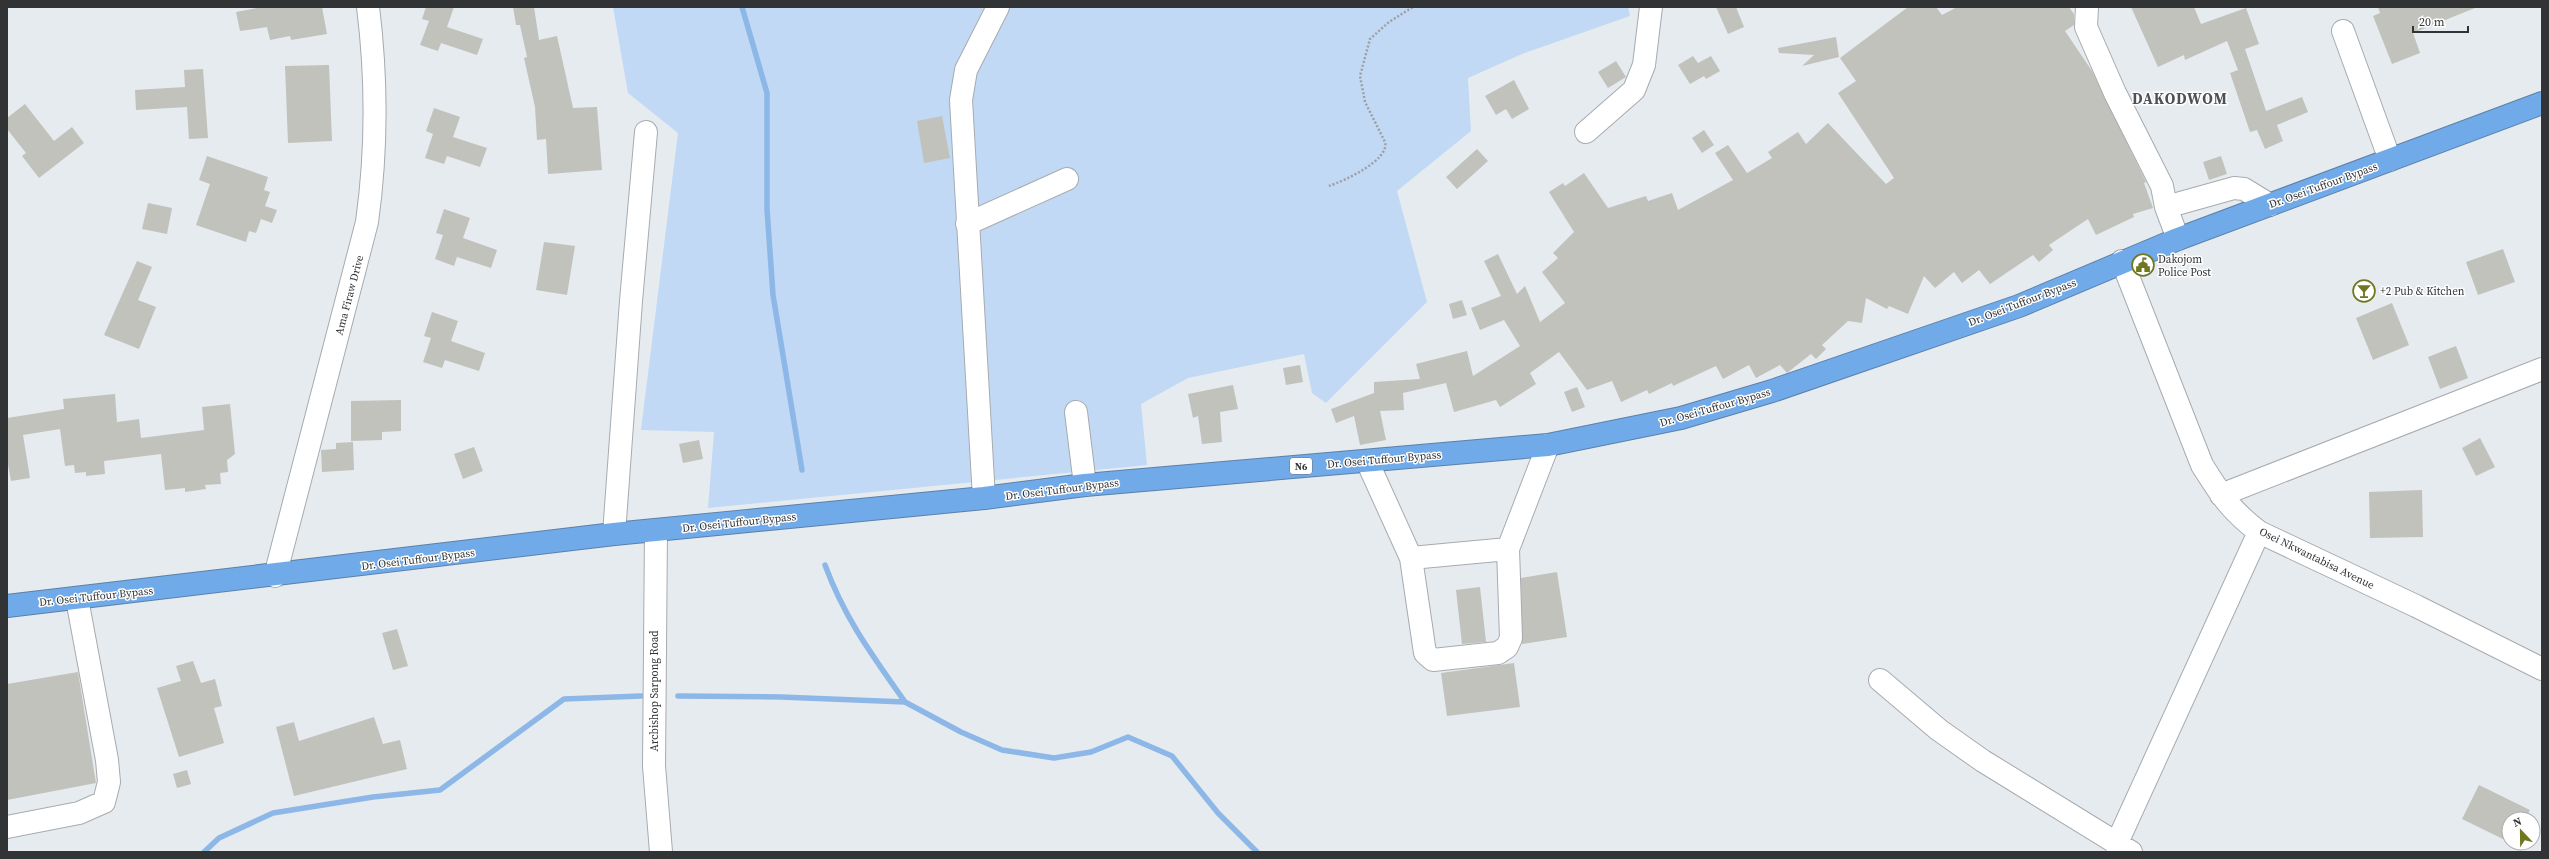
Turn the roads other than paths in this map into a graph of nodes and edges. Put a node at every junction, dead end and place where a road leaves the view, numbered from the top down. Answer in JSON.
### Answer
{"nodes":[{"id":1,"x":368,"y":7,"type":"edge"},
{"id":2,"x":998,"y":7,"type":"edge"},
{"id":3,"x":1650,"y":7,"type":"edge"},
{"id":4,"x":2087,"y":7,"type":"edge"},
{"id":5,"x":2343,"y":31,"type":"dead end"},
{"id":6,"x":2542,"y":103,"type":"edge"},
{"id":7,"x":646,"y":132,"type":"dead end"},
{"id":8,"x":1586,"y":132,"type":"dead end"},
{"id":9,"x":2390,"y":160,"type":"junction"},
{"id":10,"x":1068,"y":179,"type":"dead end"},
{"id":11,"x":2270,"y":205,"type":"junction"},
{"id":12,"x":2166,"y":207,"type":"junction"},
{"id":13,"x":967,"y":224,"type":"junction"},
{"id":14,"x":2178,"y":238,"type":"junction"},
{"id":15,"x":2122,"y":261,"type":"junction"},
{"id":16,"x":2542,"y":369,"type":"edge"},
{"id":17,"x":1076,"y":412,"type":"dead end"},
{"id":18,"x":1548,"y":445,"type":"junction"},
{"id":19,"x":1367,"y":461,"type":"junction"},
{"id":20,"x":1086,"y":485,"type":"junction"},
{"id":21,"x":2221,"y":495,"type":"junction"},
{"id":22,"x":984,"y":498,"type":"junction"},
{"id":23,"x":656,"y":530,"type":"junction"},
{"id":24,"x":2259,"y":532,"type":"junction"},
{"id":25,"x":614,"y":534,"type":"junction"},
{"id":26,"x":1508,"y":549,"type":"junction"},
{"id":27,"x":1412,"y":558,"type":"junction"},
{"id":28,"x":275,"y":576,"type":"junction"},
{"id":29,"x":76,"y":599,"type":"junction"},
{"id":30,"x":7,"y":606,"type":"edge"},
{"id":31,"x":2542,"y":669,"type":"edge"},
{"id":32,"x":1880,"y":680,"type":"dead end"},
{"id":33,"x":7,"y":827,"type":"edge"},
{"id":34,"x":2123,"y":848,"type":"edge"},
{"id":35,"x":661,"y":852,"type":"edge"}],
"edges":[{"from":1,"to":28,"type":"street","name":"Ama Firaw Drive"},
{"from":2,"to":13,"type":"street"},
{"from":3,"to":8,"type":"street"},
{"from":4,"to":12,"type":"street"},
{"from":5,"to":9,"type":"street"},
{"from":6,"to":9,"type":"highway","name":"Dr. Osei Tuffour Bypass","number":"N6"},
{"from":7,"to":25,"type":"street"},
{"from":9,"to":11,"type":"highway","name":"Dr. Osei Tuffour Bypass","number":"N6"},
{"from":10,"to":13,"type":"street"},
{"from":11,"to":12,"type":"street"},
{"from":11,"to":14,"type":"highway","name":"Dr. Osei Tuffour Bypass","number":"N6"},
{"from":12,"to":14,"type":"street"},
{"from":13,"to":22,"type":"street"},
{"from":14,"to":15,"type":"highway","name":"Dr. Osei Tuffour Bypass","number":"N6"},
{"from":15,"to":18,"type":"highway","name":"Dr. Osei Tuffour Bypass","number":"N6"},
{"from":15,"to":21,"type":"street","name":"Osei Nkwantabisa Avenue"},
{"from":16,"to":21,"type":"street"},
{"from":17,"to":20,"type":"street"},
{"from":18,"to":19,"type":"highway","name":"Dr. Osei Tuffour Bypass","number":"N6"},
{"from":18,"to":26,"type":"street"},
{"from":19,"to":20,"type":"highway","name":"Dr. Osei Tuffour Bypass","number":"N6"},
{"from":19,"to":27,"type":"street"},
{"from":20,"to":22,"type":"highway","name":"Dr. Osei Tuffour Bypass","number":"N6"},
{"from":21,"to":24,"type":"street","name":"Osei Nkwantabisa Avenue"},
{"from":22,"to":23,"type":"highway","name":"Dr. Osei Tuffour Bypass","number":"N6"},
{"from":23,"to":25,"type":"highway","name":"Dr. Osei Tuffour Bypass","number":"N6"},
{"from":23,"to":35,"type":"street","name":"Arcbishop Sarpong Road"},
{"from":24,"to":31,"type":"street","name":"Osei Nkwantabisa Avenue"},
{"from":24,"to":34,"type":"street"},
{"from":25,"to":28,"type":"highway","name":"Dr. Osei Tuffour Bypass","number":"N6"},
{"from":26,"to":27,"type":"street"},
{"from":26,"to":27,"type":"street"},
{"from":28,"to":29,"type":"highway","name":"Dr. Osei Tuffour Bypass","number":"N6"},
{"from":29,"to":30,"type":"highway","name":"Dr. Osei Tuffour Bypass","number":"N6"},
{"from":29,"to":33,"type":"street"},
{"from":32,"to":34,"type":"street"}]}
